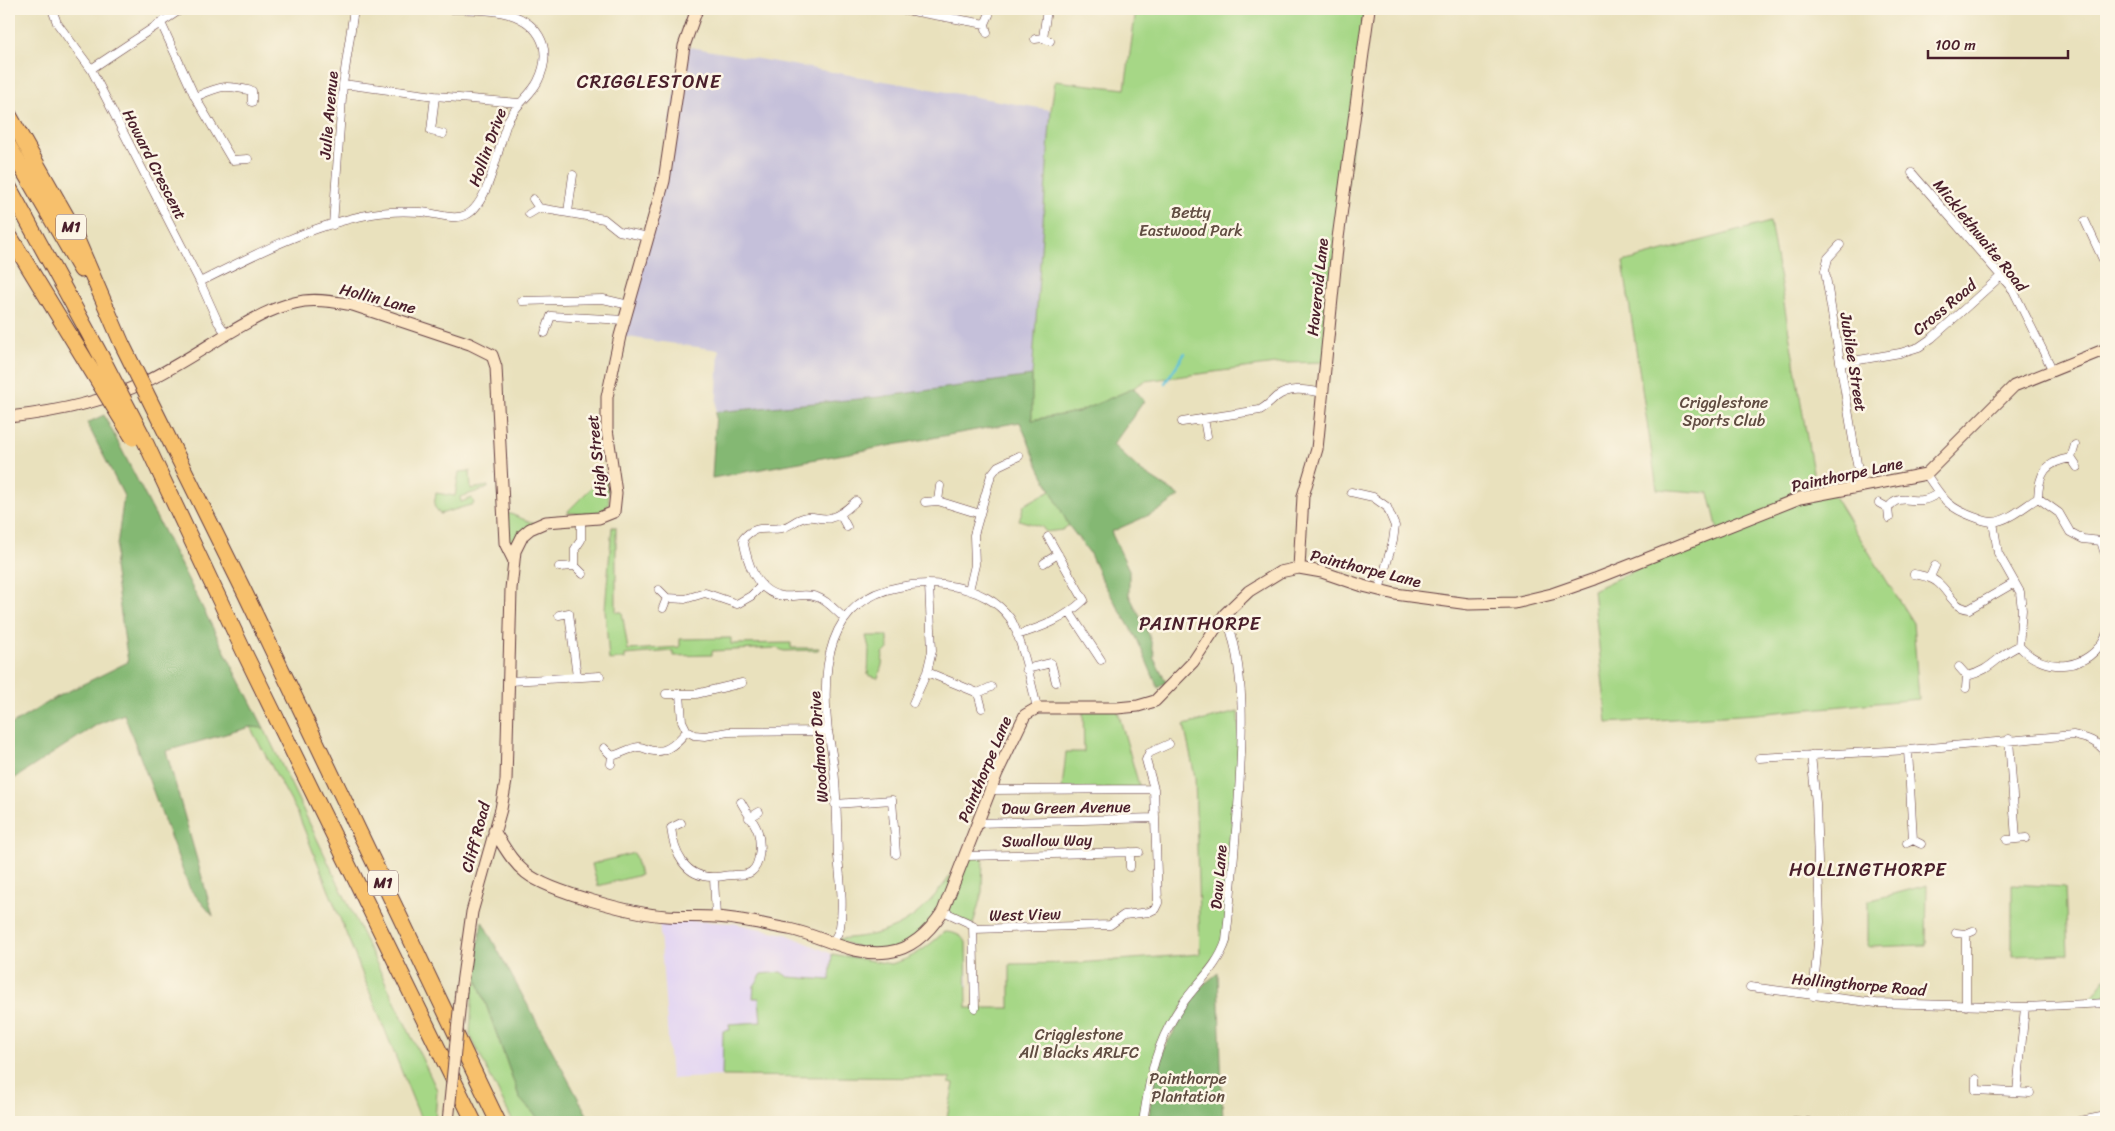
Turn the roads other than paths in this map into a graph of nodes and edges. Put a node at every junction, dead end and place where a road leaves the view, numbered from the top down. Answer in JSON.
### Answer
{"nodes":[{"id":1,"x":52,"y":9,"type":"edge"},
{"id":2,"x":186,"y":9,"type":"edge"},
{"id":3,"x":354,"y":9,"type":"edge"},
{"id":4,"x":443,"y":9,"type":"edge"},
{"id":5,"x":697,"y":9,"type":"edge"},
{"id":6,"x":900,"y":9,"type":"edge"},
{"id":7,"x":1047,"y":9,"type":"edge"},
{"id":8,"x":1369,"y":9,"type":"edge"},
{"id":9,"x":989,"y":15,"type":"dead end"},
{"id":10,"x":161,"y":23,"type":"junction"},
{"id":11,"x":985,"y":24,"type":"junction"},
{"id":12,"x":987,"y":33,"type":"dead end"},
{"id":13,"x":1042,"y":40,"type":"dead end"},
{"id":14,"x":91,"y":69,"type":"junction"},
{"id":15,"x":343,"y":84,"type":"junction"},
{"id":16,"x":435,"y":96,"type":"junction"},
{"id":17,"x":195,"y":97,"type":"junction"},
{"id":18,"x":252,"y":102,"type":"dead end"},
{"id":19,"x":519,"y":102,"type":"junction"},
{"id":20,"x":9,"y":115,"type":"edge"},
{"id":21,"x":443,"y":134,"type":"dead end"},
{"id":22,"x":9,"y":146,"type":"edge"},
{"id":23,"x":248,"y":159,"type":"dead end"},
{"id":24,"x":1912,"y":173,"type":"dead end"},
{"id":25,"x":573,"y":175,"type":"dead end"},
{"id":26,"x":9,"y":187,"type":"edge"},
{"id":27,"x":572,"y":187,"type":"junction"},
{"id":28,"x":581,"y":188,"type":"dead end"},
{"id":29,"x":533,"y":199,"type":"dead end"},
{"id":30,"x":539,"y":208,"type":"junction"},
{"id":31,"x":568,"y":212,"type":"junction"},
{"id":32,"x":529,"y":214,"type":"dead end"},
{"id":33,"x":2085,"y":221,"type":"dead end"},
{"id":34,"x":332,"y":224,"type":"junction"},
{"id":35,"x":9,"y":235,"type":"edge"},
{"id":36,"x":649,"y":237,"type":"junction"},
{"id":37,"x":1840,"y":245,"type":"dead end"},
{"id":38,"x":2103,"y":252,"type":"edge"},
{"id":39,"x":2106,"y":266,"type":"edge"},
{"id":40,"x":2001,"y":276,"type":"junction"},
{"id":41,"x":200,"y":282,"type":"junction"},
{"id":42,"x":522,"y":301,"type":"dead end"},
{"id":43,"x":629,"y":306,"type":"junction"},
{"id":44,"x":625,"y":320,"type":"junction"},
{"id":45,"x":545,"y":333,"type":"dead end"},
{"id":46,"x":227,"y":335,"type":"junction"},
{"id":47,"x":122,"y":344,"type":"junction"},
{"id":48,"x":2106,"y":349,"type":"edge"},
{"id":49,"x":1841,"y":363,"type":"junction"},
{"id":50,"x":2053,"y":371,"type":"junction"},
{"id":51,"x":1324,"y":393,"type":"junction"},
{"id":52,"x":9,"y":417,"type":"edge"},
{"id":53,"x":1204,"y":419,"type":"junction"},
{"id":54,"x":1182,"y":422,"type":"dead end"},
{"id":55,"x":137,"y":436,"type":"junction"},
{"id":56,"x":1207,"y":436,"type":"dead end"},
{"id":57,"x":2075,"y":445,"type":"dead end"},
{"id":58,"x":997,"y":456,"type":"dead end"},
{"id":59,"x":1019,"y":456,"type":"dead end"},
{"id":60,"x":2071,"y":458,"type":"junction"},
{"id":61,"x":1002,"y":464,"type":"junction"},
{"id":62,"x":2077,"y":467,"type":"dead end"},
{"id":63,"x":1926,"y":474,"type":"junction"},
{"id":64,"x":940,"y":486,"type":"dead end"},
{"id":65,"x":1860,"y":488,"type":"junction"},
{"id":66,"x":1351,"y":492,"type":"dead end"},
{"id":67,"x":1939,"y":493,"type":"junction"},
{"id":68,"x":2038,"y":498,"type":"junction"},
{"id":69,"x":856,"y":501,"type":"dead end"},
{"id":70,"x":938,"y":501,"type":"junction"},
{"id":71,"x":925,"y":502,"type":"dead end"},
{"id":72,"x":1879,"y":503,"type":"dead end"},
{"id":73,"x":1888,"y":508,"type":"junction"},
{"id":74,"x":840,"y":514,"type":"junction"},
{"id":75,"x":980,"y":514,"type":"junction"},
{"id":76,"x":1889,"y":518,"type":"dead end"},
{"id":77,"x":582,"y":519,"type":"junction"},
{"id":78,"x":1993,"y":522,"type":"junction"},
{"id":79,"x":847,"y":527,"type":"dead end"},
{"id":80,"x":1048,"y":537,"type":"dead end"},
{"id":81,"x":2104,"y":539,"type":"edge"},
{"id":82,"x":2104,"y":551,"type":"dead end"},
{"id":83,"x":1058,"y":554,"type":"junction"},
{"id":84,"x":513,"y":559,"type":"junction"},
{"id":85,"x":1044,"y":563,"type":"dead end"},
{"id":86,"x":575,"y":566,"type":"junction"},
{"id":87,"x":1935,"y":566,"type":"dead end"},
{"id":88,"x":559,"y":567,"type":"dead end"},
{"id":89,"x":1299,"y":568,"type":"junction"},
{"id":90,"x":583,"y":574,"type":"dead end"},
{"id":91,"x":1914,"y":574,"type":"dead end"},
{"id":92,"x":1930,"y":577,"type":"junction"},
{"id":93,"x":2014,"y":583,"type":"junction"},
{"id":94,"x":762,"y":585,"type":"junction"},
{"id":95,"x":929,"y":585,"type":"junction"},
{"id":96,"x":659,"y":590,"type":"dead end"},
{"id":97,"x":968,"y":590,"type":"junction"},
{"id":98,"x":1379,"y":590,"type":"junction"},
{"id":99,"x":667,"y":598,"type":"junction"},
{"id":100,"x":663,"y":608,"type":"dead end"},
{"id":101,"x":1070,"y":613,"type":"junction"},
{"id":102,"x":1225,"y":614,"type":"junction"},
{"id":103,"x":560,"y":615,"type":"dead end"},
{"id":104,"x":844,"y":618,"type":"junction"},
{"id":105,"x":1017,"y":635,"type":"junction"},
{"id":106,"x":2106,"y":635,"type":"edge"},
{"id":107,"x":2019,"y":646,"type":"junction"},
{"id":108,"x":2103,"y":649,"type":"edge"},
{"id":109,"x":1094,"y":650,"type":"junction"},
{"id":110,"x":1086,"y":655,"type":"dead end"},
{"id":111,"x":1101,"y":660,"type":"dead end"},
{"id":112,"x":1959,"y":667,"type":"dead end"},
{"id":113,"x":1026,"y":669,"type":"junction"},
{"id":114,"x":927,"y":672,"type":"junction"},
{"id":115,"x":600,"y":676,"type":"dead end"},
{"id":116,"x":1967,"y":676,"type":"junction"},
{"id":117,"x":577,"y":677,"type":"junction"},
{"id":118,"x":510,"y":681,"type":"junction"},
{"id":119,"x":1056,"y":682,"type":"dead end"},
{"id":120,"x":742,"y":683,"type":"dead end"},
{"id":121,"x":991,"y":687,"type":"dead end"},
{"id":122,"x":1966,"y":688,"type":"dead end"},
{"id":123,"x":978,"y":693,"type":"junction"},
{"id":124,"x":666,"y":694,"type":"dead end"},
{"id":125,"x":680,"y":694,"type":"junction"},
{"id":126,"x":913,"y":703,"type":"dead end"},
{"id":127,"x":982,"y":708,"type":"dead end"},
{"id":128,"x":1037,"y":708,"type":"junction"},
{"id":129,"x":686,"y":731,"type":"junction"},
{"id":130,"x":828,"y":731,"type":"junction"},
{"id":131,"x":2009,"y":739,"type":"junction"},
{"id":132,"x":1170,"y":744,"type":"dead end"},
{"id":133,"x":604,"y":748,"type":"dead end"},
{"id":134,"x":1908,"y":750,"type":"junction"},
{"id":135,"x":2106,"y":753,"type":"edge"},
{"id":136,"x":1811,"y":755,"type":"junction"},
{"id":137,"x":1759,"y":758,"type":"dead end"},
{"id":138,"x":1154,"y":789,"type":"junction"},
{"id":139,"x":991,"y":790,"type":"junction"},
{"id":140,"x":742,"y":802,"type":"dead end"},
{"id":141,"x":836,"y":804,"type":"junction"},
{"id":142,"x":759,"y":812,"type":"dead end"},
{"id":143,"x":750,"y":818,"type":"junction"},
{"id":144,"x":1155,"y":818,"type":"junction"},
{"id":145,"x":681,"y":823,"type":"dead end"},
{"id":146,"x":978,"y":823,"type":"junction"},
{"id":147,"x":494,"y":831,"type":"junction"},
{"id":148,"x":2026,"y":838,"type":"dead end"},
{"id":149,"x":2016,"y":839,"type":"junction"},
{"id":150,"x":2007,"y":840,"type":"dead end"},
{"id":151,"x":1921,"y":844,"type":"dead end"},
{"id":152,"x":1130,"y":852,"type":"junction"},
{"id":153,"x":1139,"y":852,"type":"dead end"},
{"id":154,"x":896,"y":854,"type":"dead end"},
{"id":155,"x":965,"y":856,"type":"junction"},
{"id":156,"x":1130,"y":867,"type":"dead end"},
{"id":157,"x":714,"y":878,"type":"junction"},
{"id":158,"x":943,"y":911,"type":"junction"},
{"id":159,"x":716,"y":917,"type":"junction"},
{"id":160,"x":974,"y":929,"type":"junction"},
{"id":161,"x":1956,"y":933,"type":"dead end"},
{"id":162,"x":832,"y":944,"type":"junction"},
{"id":163,"x":1750,"y":987,"type":"dead end"},
{"id":164,"x":1813,"y":996,"type":"junction"},
{"id":165,"x":2106,"y":1003,"type":"edge"},
{"id":166,"x":1966,"y":1006,"type":"junction"},
{"id":167,"x":2024,"y":1007,"type":"junction"},
{"id":168,"x":975,"y":1008,"type":"dead end"},
{"id":169,"x":1976,"y":1079,"type":"dead end"},
{"id":170,"x":2017,"y":1092,"type":"junction"},
{"id":171,"x":2030,"y":1093,"type":"dead end"},
{"id":172,"x":2106,"y":1116,"type":"edge"},
{"id":173,"x":1794,"y":1121,"type":"dead end"},
{"id":174,"x":448,"y":1122,"type":"edge"},
{"id":175,"x":474,"y":1122,"type":"edge"},
{"id":176,"x":498,"y":1122,"type":"edge"},
{"id":177,"x":1143,"y":1122,"type":"edge"},
{"id":178,"x":1808,"y":1122,"type":"edge"},
{"id":179,"x":2075,"y":1122,"type":"edge"}],
"edges":[{"from":1,"to":14,"type":"street","name":"Howard Crescent"},
{"from":2,"to":10,"type":"street"},
{"from":3,"to":15,"type":"street","name":"Julie Avenue"},
{"from":4,"to":19,"type":"street","name":"Hollin Drive"},
{"from":5,"to":36,"type":"street","name":"High Street"},
{"from":6,"to":11,"type":"street"},
{"from":7,"to":13,"type":"street"},
{"from":8,"to":51,"type":"street","name":"Haveroid Lane"},
{"from":9,"to":11,"type":"street"},
{"from":10,"to":14,"type":"street"},
{"from":10,"to":17,"type":"street"},
{"from":11,"to":12,"type":"street"},
{"from":14,"to":41,"type":"street","name":"Howard Crescent"},
{"from":15,"to":16,"type":"street"},
{"from":15,"to":34,"type":"street","name":"Julie Avenue"},
{"from":16,"to":19,"type":"street"},
{"from":16,"to":21,"type":"street"},
{"from":17,"to":18,"type":"street"},
{"from":17,"to":23,"type":"street"},
{"from":19,"to":34,"type":"street","name":"Hollin Drive"},
{"from":20,"to":47,"type":"highway","number":"M1"},
{"from":22,"to":47,"type":"highway","number":"M1"},
{"from":24,"to":40,"type":"street","name":"Micklethwaite Road"},
{"from":25,"to":27,"type":"street"},
{"from":26,"to":55,"type":"highway","number":"M1","bridge":true},
{"from":27,"to":28,"type":"street"},
{"from":27,"to":31,"type":"street"},
{"from":29,"to":30,"type":"street"},
{"from":30,"to":31,"type":"street"},
{"from":30,"to":32,"type":"street"},
{"from":31,"to":36,"type":"street"},
{"from":33,"to":38,"type":"street"},
{"from":34,"to":41,"type":"street","name":"Hollin Drive"},
{"from":35,"to":55,"type":"highway","number":"M1","bridge":true},
{"from":36,"to":43,"type":"street","name":"High Street"},
{"from":37,"to":49,"type":"street","name":"Jubilee Street"},
{"from":38,"to":39,"type":"street"},
{"from":40,"to":49,"type":"street","name":"Cross Road"},
{"from":40,"to":50,"type":"street","name":"Micklethwaite Road"},
{"from":41,"to":46,"type":"street","name":"Howard Crescent"},
{"from":42,"to":43,"type":"street"},
{"from":43,"to":44,"type":"street","name":"High Street"},
{"from":44,"to":45,"type":"street"},
{"from":44,"to":77,"type":"street","name":"High Street"},
{"from":46,"to":52,"type":"street","name":"Hollin Lane"},
{"from":46,"to":84,"type":"street","name":"Hollin Lane"},
{"from":47,"to":176,"type":"highway","number":"M1","bridge":true},
{"from":48,"to":50,"type":"street","name":"Painthorpe Lane"},
{"from":49,"to":65,"type":"street","name":"Jubilee Street"},
{"from":50,"to":63,"type":"street","name":"Painthorpe Lane"},
{"from":51,"to":53,"type":"street"},
{"from":51,"to":89,"type":"street","name":"Haveroid Lane"},
{"from":53,"to":54,"type":"street"},
{"from":53,"to":56,"type":"street"},
{"from":55,"to":175,"type":"highway","number":"M1"},
{"from":57,"to":60,"type":"street"},
{"from":58,"to":61,"type":"street"},
{"from":59,"to":61,"type":"street"},
{"from":60,"to":62,"type":"street"},
{"from":60,"to":68,"type":"street"},
{"from":61,"to":75,"type":"street"},
{"from":63,"to":65,"type":"street","name":"Painthorpe Lane"},
{"from":63,"to":67,"type":"street"},
{"from":64,"to":70,"type":"street"},
{"from":65,"to":98,"type":"street","name":"Painthorpe Lane"},
{"from":66,"to":98,"type":"street"},
{"from":67,"to":73,"type":"street"},
{"from":67,"to":78,"type":"street"},
{"from":68,"to":78,"type":"street"},
{"from":68,"to":81,"type":"street"},
{"from":69,"to":74,"type":"street"},
{"from":70,"to":71,"type":"street"},
{"from":70,"to":75,"type":"street"},
{"from":72,"to":73,"type":"street"},
{"from":73,"to":76,"type":"street"},
{"from":74,"to":79,"type":"street"},
{"from":74,"to":94,"type":"street"},
{"from":75,"to":97,"type":"street"},
{"from":77,"to":84,"type":"street","name":"High Street"},
{"from":77,"to":86,"type":"street"},
{"from":78,"to":93,"type":"street"},
{"from":80,"to":83,"type":"street"},
{"from":81,"to":82,"type":"street"},
{"from":83,"to":85,"type":"street"},
{"from":83,"to":101,"type":"street"},
{"from":84,"to":118,"type":"street","name":"Cliff Road"},
{"from":86,"to":88,"type":"street"},
{"from":86,"to":90,"type":"street"},
{"from":87,"to":92,"type":"street"},
{"from":89,"to":98,"type":"street","name":"Painthorpe Lane"},
{"from":89,"to":102,"type":"street","name":"Painthorpe Lane"},
{"from":91,"to":92,"type":"street"},
{"from":92,"to":93,"type":"street"},
{"from":93,"to":107,"type":"street"},
{"from":94,"to":99,"type":"street"},
{"from":94,"to":104,"type":"street"},
{"from":95,"to":97,"type":"street","name":"Woodmoor Drive"},
{"from":95,"to":104,"type":"street","name":"Woodmoor Drive"},
{"from":95,"to":114,"type":"street"},
{"from":96,"to":99,"type":"street"},
{"from":97,"to":105,"type":"street","name":"Woodmoor Drive"},
{"from":99,"to":100,"type":"street"},
{"from":101,"to":105,"type":"street"},
{"from":101,"to":109,"type":"street"},
{"from":102,"to":128,"type":"street","name":"Painthorpe Lane"},
{"from":102,"to":177,"type":"street","name":"Daw Lane"},
{"from":103,"to":117,"type":"street"},
{"from":104,"to":130,"type":"street","name":"Woodmoor Drive"},
{"from":105,"to":113,"type":"street","name":"Woodmoor Drive"},
{"from":106,"to":108,"type":"street"},
{"from":107,"to":108,"type":"street"},
{"from":107,"to":116,"type":"street"},
{"from":109,"to":110,"type":"street"},
{"from":109,"to":111,"type":"street"},
{"from":112,"to":116,"type":"street"},
{"from":113,"to":119,"type":"street"},
{"from":113,"to":128,"type":"street","name":"Woodmoor Drive"},
{"from":114,"to":123,"type":"street"},
{"from":114,"to":126,"type":"street"},
{"from":115,"to":117,"type":"street"},
{"from":116,"to":122,"type":"street"},
{"from":117,"to":118,"type":"street"},
{"from":118,"to":147,"type":"street","name":"Cliff Road"},
{"from":120,"to":125,"type":"street"},
{"from":121,"to":123,"type":"street"},
{"from":123,"to":127,"type":"street"},
{"from":124,"to":125,"type":"street"},
{"from":125,"to":129,"type":"street"},
{"from":128,"to":139,"type":"street","name":"Painthorpe Lane"},
{"from":129,"to":130,"type":"street"},
{"from":129,"to":133,"type":"street"},
{"from":130,"to":141,"type":"street","name":"Woodmoor Drive"},
{"from":131,"to":134,"type":"street"},
{"from":131,"to":135,"type":"street"},
{"from":131,"to":149,"type":"street"},
{"from":132,"to":138,"type":"street"},
{"from":134,"to":136,"type":"street"},
{"from":134,"to":151,"type":"street"},
{"from":136,"to":137,"type":"street"},
{"from":136,"to":164,"type":"street"},
{"from":138,"to":139,"type":"street"},
{"from":138,"to":144,"type":"street"},
{"from":139,"to":146,"type":"street","name":"Painthorpe Lane"},
{"from":140,"to":143,"type":"street"},
{"from":141,"to":154,"type":"street"},
{"from":141,"to":162,"type":"street","name":"Woodmoor Drive"},
{"from":142,"to":143,"type":"street"},
{"from":143,"to":157,"type":"street"},
{"from":144,"to":146,"type":"street","name":"Daw Green Avenue"},
{"from":144,"to":160,"type":"street","name":"West View"},
{"from":145,"to":157,"type":"street"},
{"from":146,"to":155,"type":"street","name":"Painthorpe Lane"},
{"from":147,"to":159,"type":"street","name":"Painthorpe Lane"},
{"from":147,"to":174,"type":"street","name":"Cliff Road","bridge":true},
{"from":148,"to":149,"type":"street"},
{"from":149,"to":150,"type":"street"},
{"from":152,"to":153,"type":"street","name":"Swallow Way"},
{"from":152,"to":155,"type":"street","name":"Swallow Way"},
{"from":152,"to":156,"type":"street"},
{"from":155,"to":158,"type":"street","name":"Painthorpe Lane"},
{"from":157,"to":159,"type":"street"},
{"from":158,"to":160,"type":"street"},
{"from":158,"to":162,"type":"street","name":"Painthorpe Lane"},
{"from":159,"to":162,"type":"street","name":"Painthorpe Lane"},
{"from":160,"to":168,"type":"street"},
{"from":161,"to":166,"type":"street"},
{"from":163,"to":164,"type":"street","name":"Hollingthorpe Road"},
{"from":164,"to":166,"type":"street","name":"Hollingthorpe Road"},
{"from":165,"to":167,"type":"street","name":"Hollingthorpe Road"},
{"from":166,"to":167,"type":"street","name":"Hollingthorpe Road"},
{"from":167,"to":170,"type":"street"},
{"from":169,"to":170,"type":"street"},
{"from":170,"to":171,"type":"street"},
{"from":172,"to":179,"type":"street"},
{"from":173,"to":178,"type":"street"}]}
